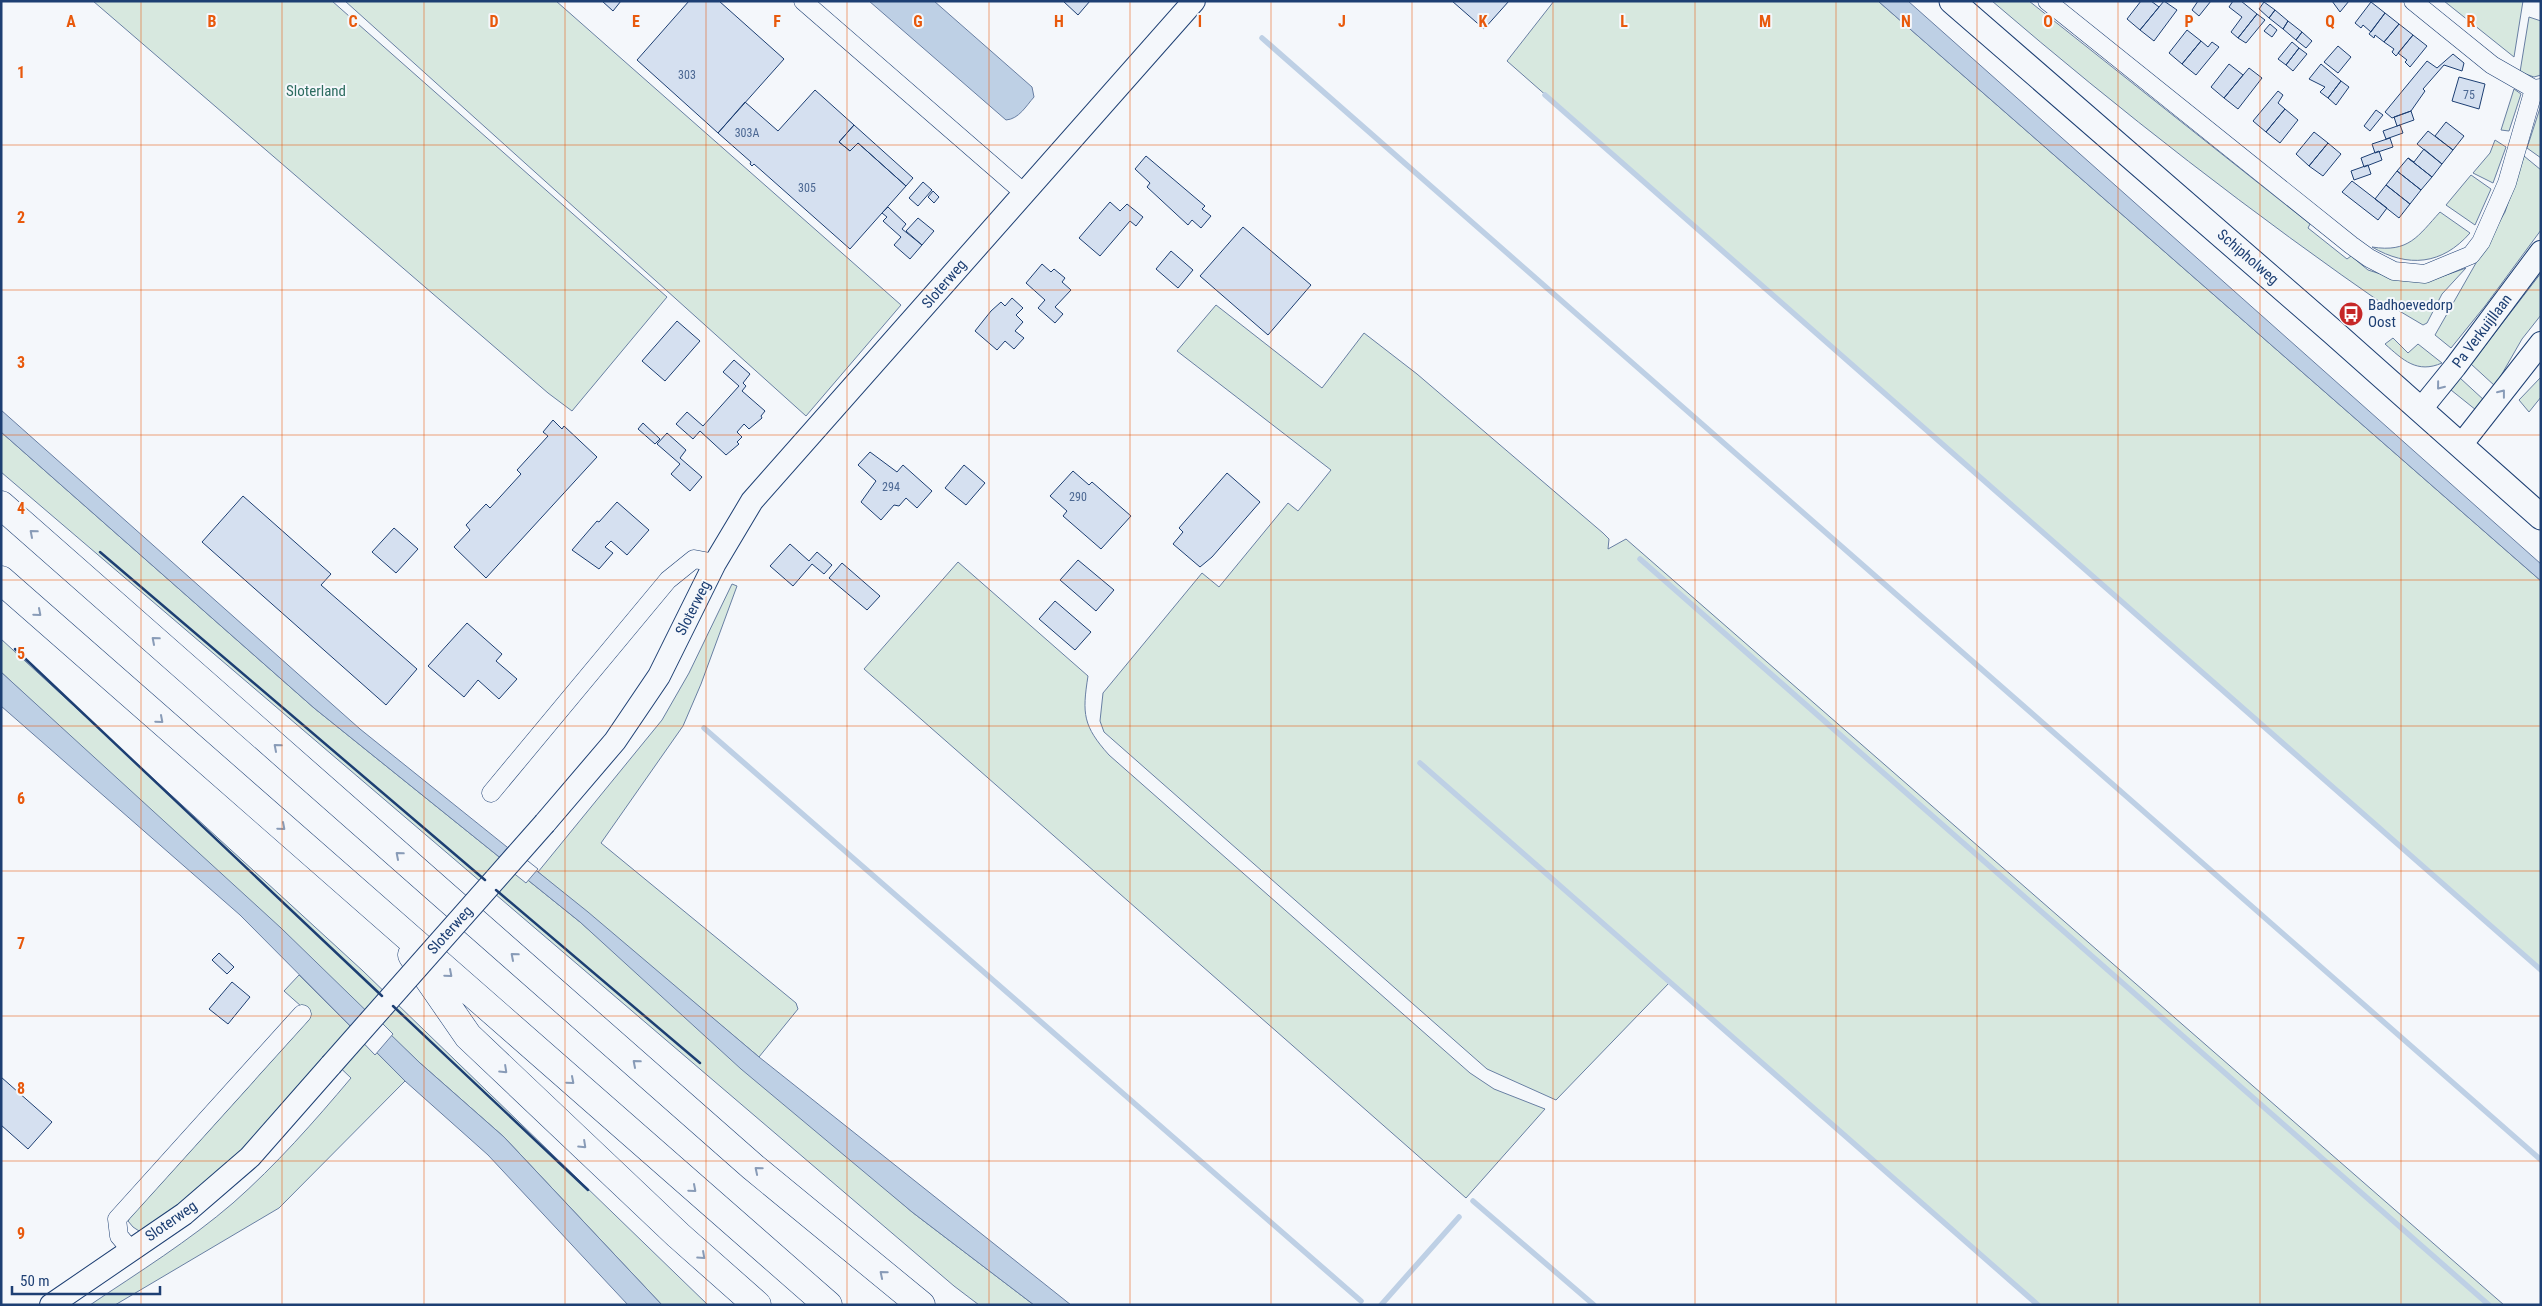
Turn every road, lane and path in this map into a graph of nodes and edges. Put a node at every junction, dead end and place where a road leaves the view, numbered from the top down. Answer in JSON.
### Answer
{"nodes":[{"id":1,"x":803,"y":1,"type":"edge"},
{"id":2,"x":1194,"y":1,"type":"edge"},
{"id":3,"x":1952,"y":1,"type":"edge"},
{"id":4,"x":2047,"y":1,"type":"edge"},
{"id":5,"x":2413,"y":1,"type":"edge"},
{"id":6,"x":2538,"y":89,"type":"edge"},
{"id":7,"x":1023,"y":192,"type":"junction"},
{"id":8,"x":2541,"y":252,"type":"edge"},
{"id":9,"x":2541,"y":343,"type":"edge"},
{"id":10,"x":2421,"y":409,"type":"junction"},
{"id":11,"x":2461,"y":445,"type":"junction"},
{"id":12,"x":1,"y":505,"type":"edge"},
{"id":13,"x":2541,"y":517,"type":"edge"},
{"id":14,"x":715,"y":563,"type":"junction"},
{"id":15,"x":1,"y":580,"type":"edge"},
{"id":16,"x":492,"y":793,"type":"dead end"},
{"id":17,"x":386,"y":918,"type":"junction"},
{"id":18,"x":302,"y":1014,"type":"dead end"},
{"id":19,"x":130,"y":1249,"type":"junction"},
{"id":20,"x":51,"y":1305,"type":"edge"},
{"id":21,"x":756,"y":1305,"type":"edge"},
{"id":22,"x":828,"y":1305,"type":"edge"},
{"id":23,"x":921,"y":1305,"type":"edge"}],
"edges":[{"from":1,"to":7,"type":"street"},
{"from":2,"to":7,"type":"street","name":"Sloterweg"},
{"from":3,"to":10,"type":"main road","name":"Schipholweg"},
{"from":4,"to":6,"type":"street"},
{"from":5,"to":6,"type":"street"},
{"from":7,"to":14,"type":"street","name":"Sloterweg"},
{"from":8,"to":10,"type":"street","name":"Pa Verkuijllaan","one_way":true},
{"from":11,"to":9,"type":"street","one_way":true},
{"from":10,"to":11,"type":"main road","name":"Schipholweg"},
{"from":11,"to":13,"type":"main road","name":"Schipholweg"},
{"from":23,"to":12,"type":"highway","one_way":true},
{"from":14,"to":16,"type":"street","name":"Sloterweg"},
{"from":14,"to":19,"type":"street","name":"Sloterweg","bridge":true},
{"from":15,"to":17,"type":"highway","one_way":true},
{"from":17,"to":21,"type":"highway","one_way":true},
{"from":17,"to":22,"type":"highway","one_way":true},
{"from":18,"to":19,"type":"street","name":"Sloterweg"},
{"from":19,"to":20,"type":"street","name":"Sloterweg"}]}
